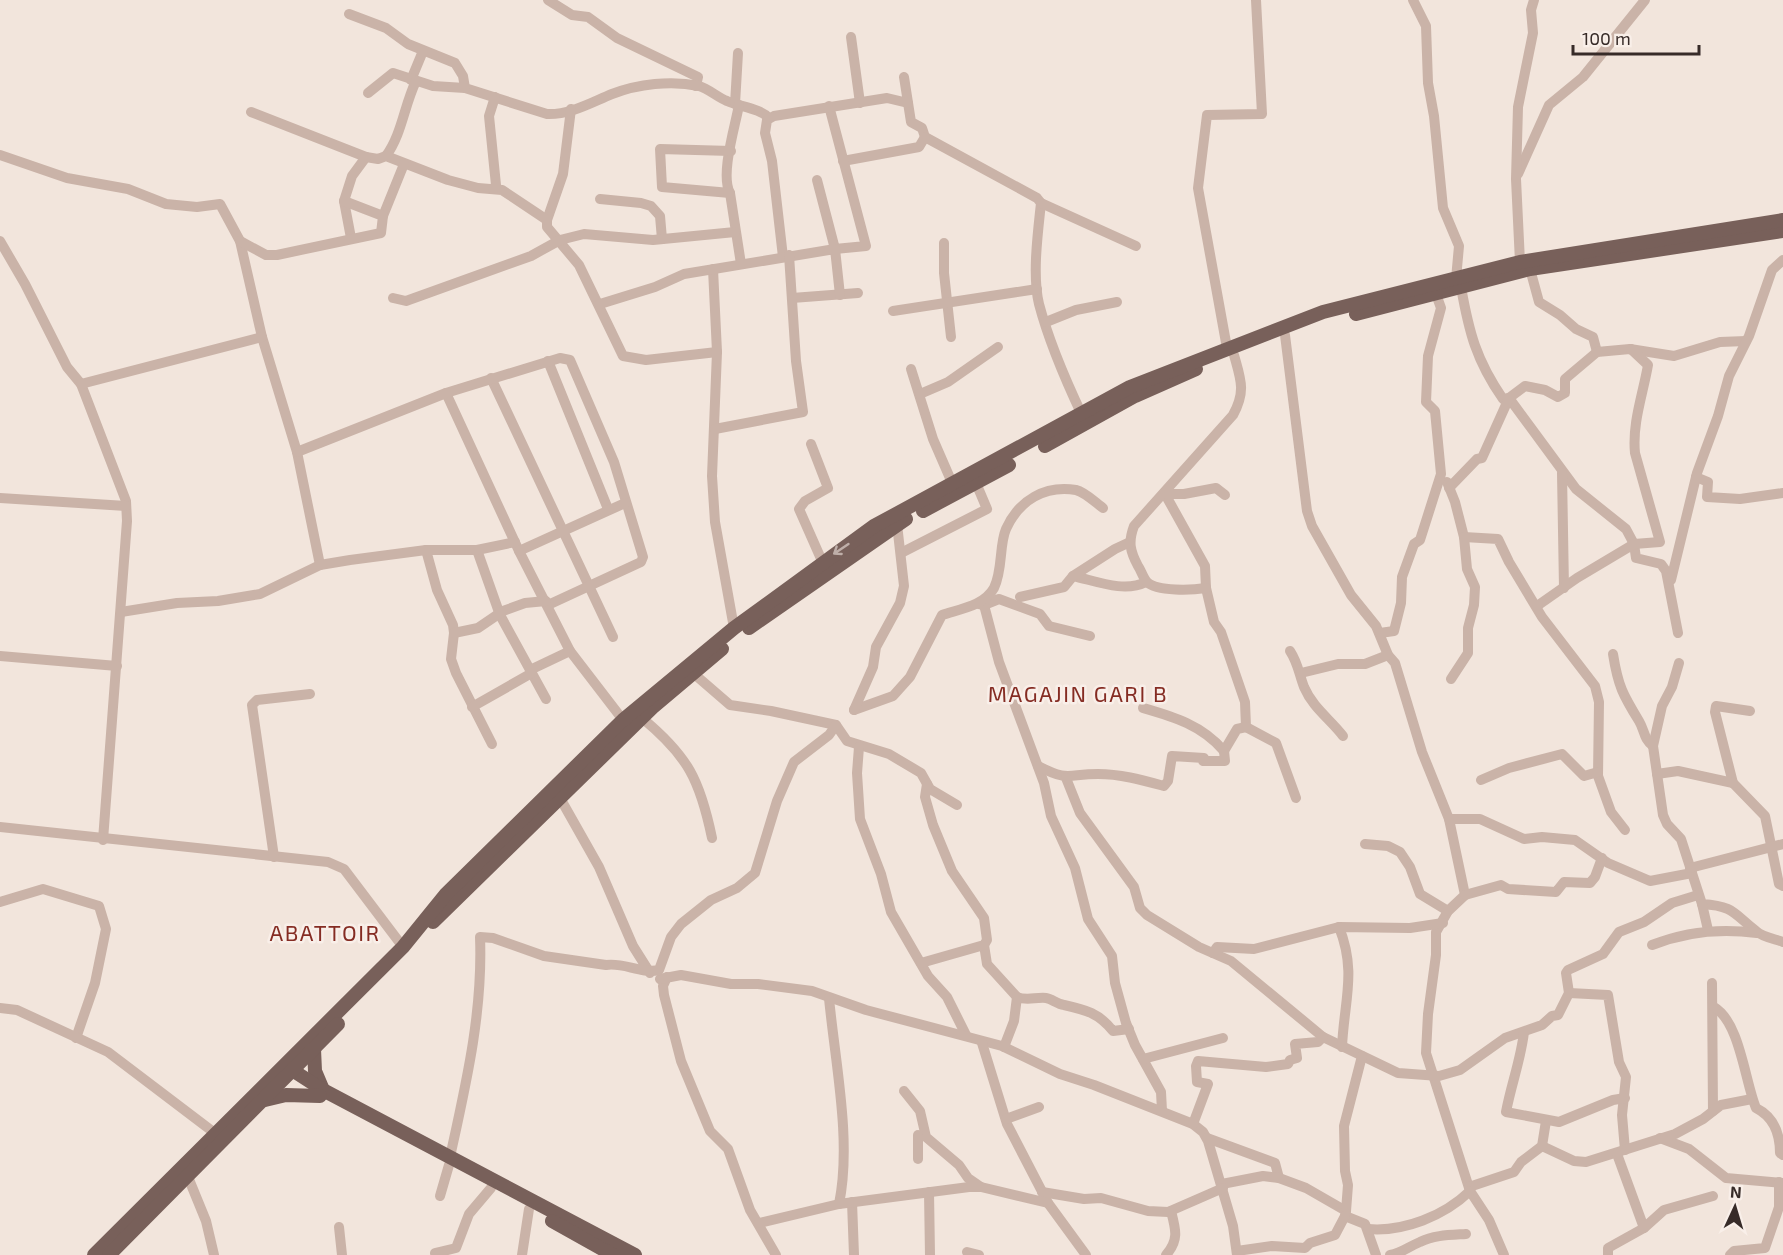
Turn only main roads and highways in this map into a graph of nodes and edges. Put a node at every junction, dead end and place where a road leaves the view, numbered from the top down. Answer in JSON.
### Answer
{"nodes":[{"id":1,"x":1783,"y":220,"type":"edge"},
{"id":2,"x":1783,"y":231,"type":"edge"},
{"id":3,"x":1525,"y":266,"type":"junction"},
{"id":4,"x":1458,"y":283,"type":"junction"},
{"id":5,"x":1224,"y":354,"type":"junction"},
{"id":6,"x":1190,"y":367,"type":"junction"},
{"id":7,"x":314,"y":1049,"type":"junction"},
{"id":8,"x":285,"y":1071,"type":"junction"},
{"id":9,"x":322,"y":1093,"type":"junction"},
{"id":10,"x":263,"y":1100,"type":"junction"},
{"id":11,"x":450,"y":1161,"type":"junction"},
{"id":12,"x":94,"y":1255,"type":"edge"},
{"id":13,"x":109,"y":1255,"type":"edge"},
{"id":14,"x":613,"y":1255,"type":"edge"},
{"id":15,"x":635,"y":1255,"type":"edge"}],
"edges":[{"from":1,"to":3,"type":"main road"},
{"from":2,"to":3,"type":"main road"},
{"from":3,"to":4,"type":"main road"},
{"from":4,"to":5,"type":"main road"},
{"from":4,"to":5,"type":"main road"},
{"from":5,"to":6,"type":"main road"},
{"from":6,"to":7,"type":"main road"},
{"from":6,"to":8,"type":"main road","one_way":true},
{"from":7,"to":8,"type":"main road"},
{"from":7,"to":9,"type":"main road"},
{"from":8,"to":9,"type":"main road"},
{"from":8,"to":10,"type":"main road"},
{"from":8,"to":12,"type":"main road"},
{"from":9,"to":10,"type":"main road"},
{"from":9,"to":11,"type":"main road"},
{"from":10,"to":13,"type":"main road"},
{"from":11,"to":14,"type":"main road"},
{"from":11,"to":15,"type":"main road"}]}
